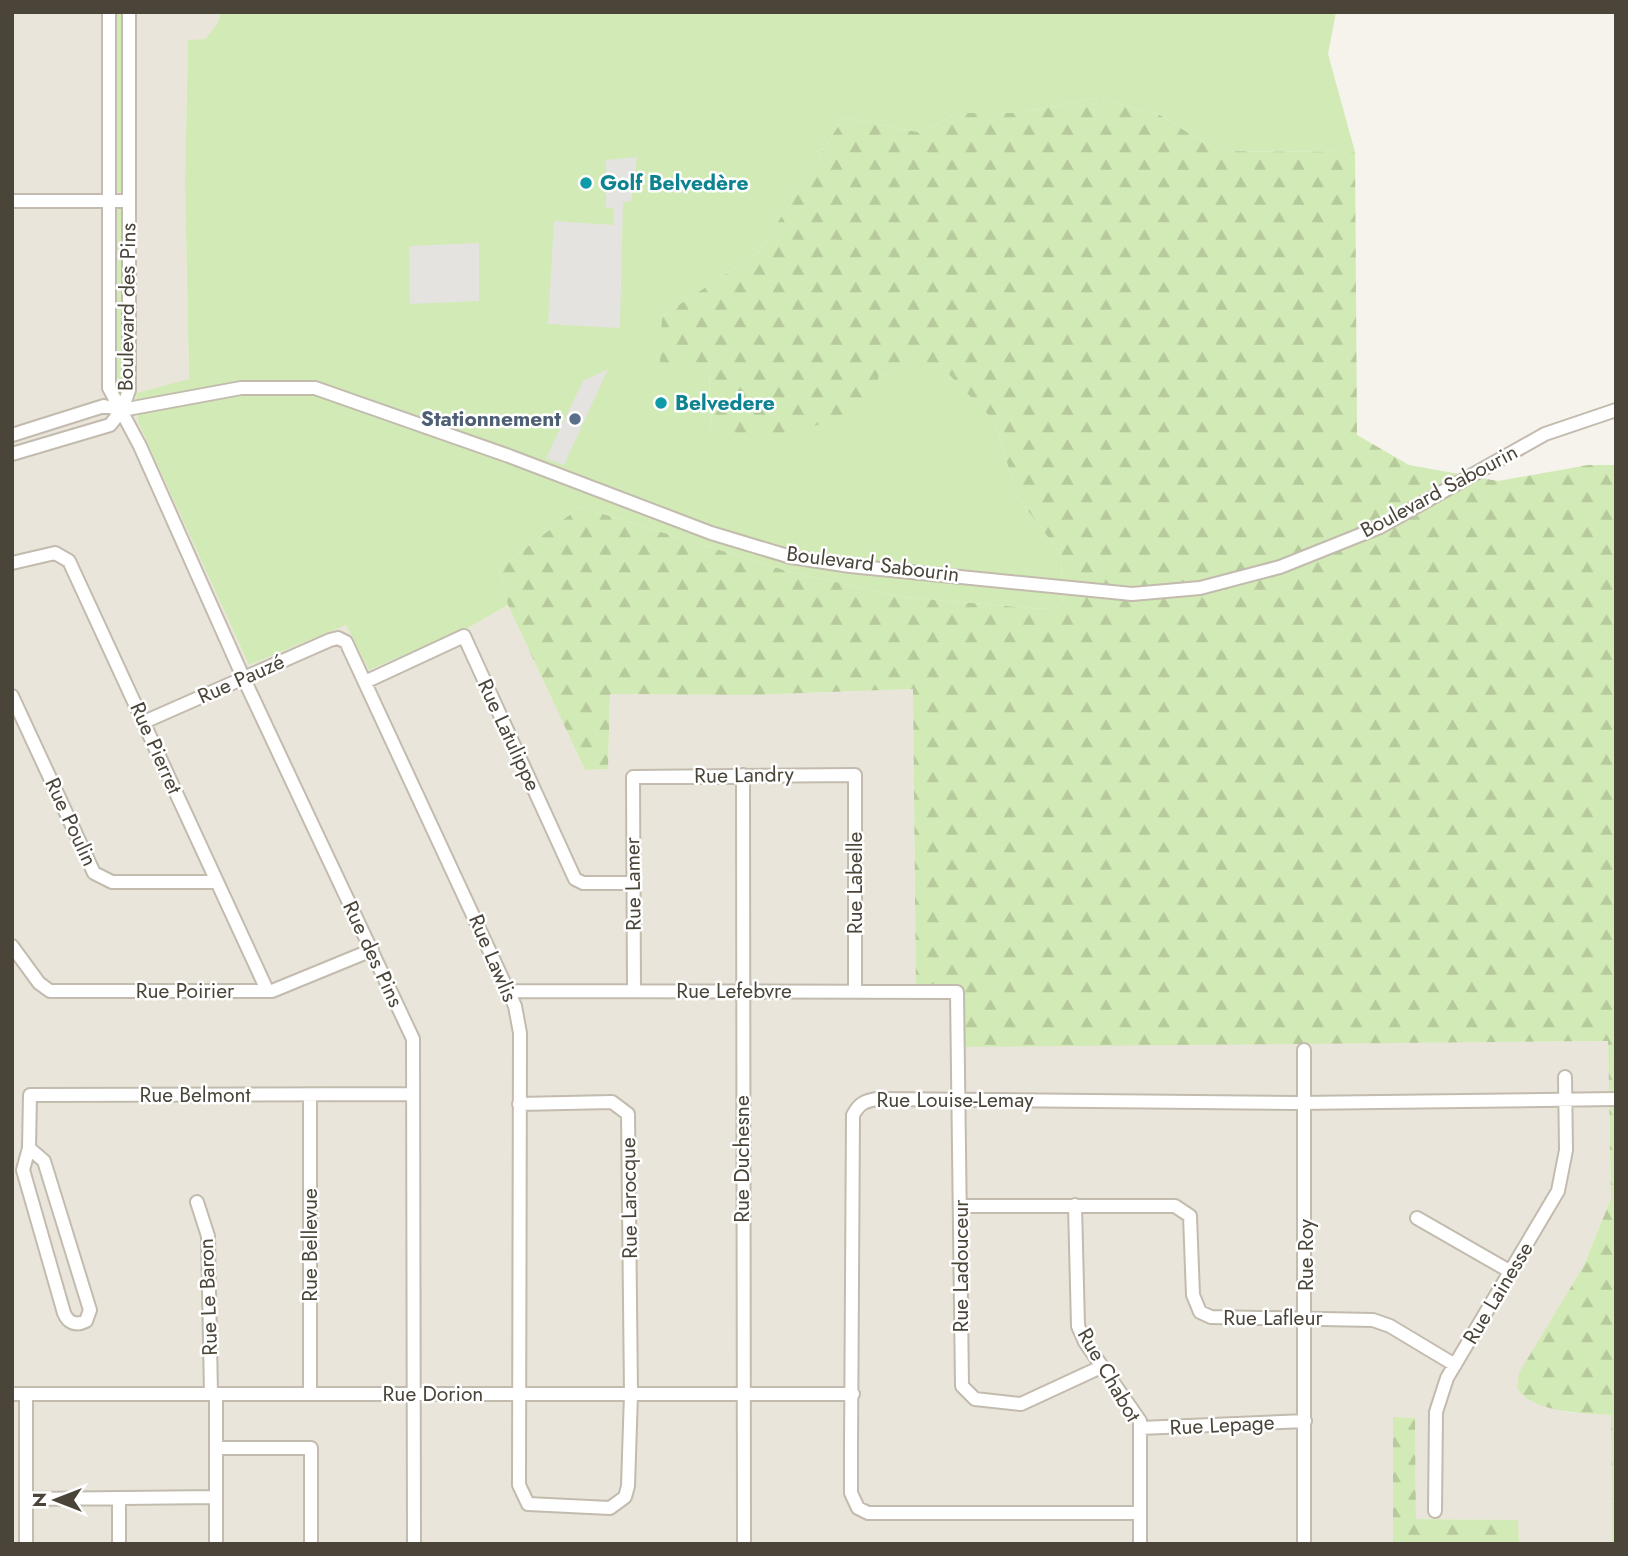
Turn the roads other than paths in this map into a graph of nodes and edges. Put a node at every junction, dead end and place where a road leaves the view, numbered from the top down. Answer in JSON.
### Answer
{"nodes":[{"id":1,"x":108,"y":12,"type":"edge"},
{"id":2,"x":128,"y":12,"type":"edge"},
{"id":3,"x":12,"y":201,"type":"edge"},
{"id":4,"x":108,"y":201,"type":"junction"},
{"id":5,"x":129,"y":201,"type":"junction"},
{"id":6,"x":122,"y":410,"type":"junction"},
{"id":7,"x":1616,"y":410,"type":"edge"},
{"id":8,"x":12,"y":435,"type":"edge"},
{"id":9,"x":12,"y":454,"type":"edge"},
{"id":10,"x":12,"y":563,"type":"edge"},
{"id":11,"x":338,"y":638,"type":"joint"},
{"id":12,"x":243,"y":677,"type":"junction"},
{"id":13,"x":365,"y":682,"type":"junction"},
{"id":14,"x":12,"y":696,"type":"edge"},
{"id":15,"x":144,"y":722,"type":"junction"},
{"id":16,"x":743,"y":775,"type":"junction"},
{"id":17,"x":855,"y":775,"type":"joint"},
{"id":18,"x":633,"y":777,"type":"joint"},
{"id":19,"x":217,"y":883,"type":"junction"},
{"id":20,"x":632,"y":883,"type":"junction"},
{"id":21,"x":12,"y":946,"type":"edge"},
{"id":22,"x":372,"y":950,"type":"junction"},
{"id":23,"x":267,"y":990,"type":"junction"},
{"id":24,"x":511,"y":991,"type":"junction"},
{"id":25,"x":635,"y":991,"type":"junction"},
{"id":26,"x":743,"y":992,"type":"junction"},
{"id":27,"x":855,"y":992,"type":"junction"},
{"id":28,"x":957,"y":992,"type":"joint"},
{"id":29,"x":1304,"y":1050,"type":"dead end"},
{"id":30,"x":1565,"y":1077,"type":"dead end"},
{"id":31,"x":413,"y":1094,"type":"junction"},
{"id":32,"x":310,"y":1095,"type":"junction"},
{"id":33,"x":961,"y":1099,"type":"junction"},
{"id":34,"x":1616,"y":1099,"type":"edge"},
{"id":35,"x":1566,"y":1101,"type":"junction"},
{"id":36,"x":1306,"y":1102,"type":"junction"},
{"id":37,"x":519,"y":1104,"type":"junction"},
{"id":38,"x":29,"y":1148,"type":"junction"},
{"id":39,"x":197,"y":1202,"type":"dead end"},
{"id":40,"x":1074,"y":1205,"type":"junction"},
{"id":41,"x":961,"y":1206,"type":"junction"},
{"id":42,"x":1417,"y":1218,"type":"dead end"},
{"id":43,"x":1511,"y":1272,"type":"junction"},
{"id":44,"x":1305,"y":1318,"type":"junction"},
{"id":45,"x":1455,"y":1365,"type":"junction"},
{"id":46,"x":1101,"y":1367,"type":"junction"},
{"id":47,"x":12,"y":1394,"type":"edge"},
{"id":48,"x":26,"y":1394,"type":"junction"},
{"id":49,"x":213,"y":1394,"type":"junction"},
{"id":50,"x":310,"y":1394,"type":"junction"},
{"id":51,"x":413,"y":1394,"type":"junction"},
{"id":52,"x":518,"y":1394,"type":"junction"},
{"id":53,"x":631,"y":1394,"type":"junction"},
{"id":54,"x":744,"y":1394,"type":"junction"},
{"id":55,"x":853,"y":1394,"type":"junction"},
{"id":56,"x":1305,"y":1421,"type":"junction"},
{"id":57,"x":1140,"y":1428,"type":"junction"},
{"id":58,"x":216,"y":1448,"type":"junction"},
{"id":59,"x":216,"y":1497,"type":"junction"},
{"id":60,"x":119,"y":1498,"type":"junction"},
{"id":61,"x":26,"y":1499,"type":"junction"},
{"id":62,"x":1435,"y":1511,"type":"dead end"},
{"id":63,"x":1140,"y":1513,"type":"junction"},
{"id":64,"x":26,"y":1544,"type":"edge"},
{"id":65,"x":119,"y":1544,"type":"edge"},
{"id":66,"x":216,"y":1544,"type":"edge"},
{"id":67,"x":311,"y":1544,"type":"edge"},
{"id":68,"x":414,"y":1544,"type":"edge"},
{"id":69,"x":744,"y":1544,"type":"edge"},
{"id":70,"x":1140,"y":1544,"type":"edge"},
{"id":71,"x":1304,"y":1544,"type":"edge"}],
"edges":[{"from":1,"to":4,"type":"street","name":"Boulevard des Pins"},
{"from":2,"to":5,"type":"street","name":"Boulevard des Pins"},
{"from":3,"to":4,"type":"street"},
{"from":4,"to":5,"type":"street"},
{"from":4,"to":6,"type":"street","name":"Boulevard des Pins"},
{"from":5,"to":6,"type":"street","name":"Boulevard des Pins"},
{"from":6,"to":7,"type":"street","name":"Boulevard Sabourin"},
{"from":6,"to":8,"type":"street","name":"Boulevard Sabourin"},
{"from":6,"to":9,"type":"street","name":"Boulevard Sabourin"},
{"from":6,"to":12,"type":"street","name":"Rue des Pins"},
{"from":10,"to":15,"type":"street","name":"Rue Pierret"},
{"from":11,"to":12,"type":"street","name":"Rue Pauzé"},
{"from":11,"to":13,"type":"street","name":"Rue Lawlis"},
{"from":12,"to":15,"type":"street","name":"Rue Pauzé"},
{"from":12,"to":22,"type":"street","name":"Rue des Pins"},
{"from":13,"to":20,"type":"street","name":"Rue Latulippe"},
{"from":13,"to":24,"type":"street","name":"Rue Lawlis"},
{"from":14,"to":19,"type":"street","name":"Rue Poulin"},
{"from":15,"to":19,"type":"street","name":"Rue Pierret"},
{"from":16,"to":17,"type":"street","name":"Rue Landry"},
{"from":16,"to":18,"type":"street","name":"Rue Landry"},
{"from":16,"to":26,"type":"street","name":"Rue Duchesne"},
{"from":17,"to":27,"type":"street","name":"Rue Labelle"},
{"from":18,"to":20,"type":"street","name":"Rue Lamer"},
{"from":19,"to":23,"type":"street","name":"Rue Pierret"},
{"from":20,"to":25,"type":"street","name":"Rue Lamer"},
{"from":21,"to":23,"type":"street","name":"Rue Poirier"},
{"from":22,"to":23,"type":"street","name":"Rue Poirier"},
{"from":22,"to":31,"type":"street","name":"Rue des Pins"},
{"from":24,"to":25,"type":"street","name":"Rue Lefebvre"},
{"from":24,"to":37,"type":"street","name":"Rue Lawlis"},
{"from":25,"to":26,"type":"street","name":"Rue Lefebvre"},
{"from":26,"to":27,"type":"street","name":"Rue Lefebvre"},
{"from":26,"to":54,"type":"street","name":"Rue Duchesne"},
{"from":27,"to":28,"type":"street","name":"Rue Lefebvre"},
{"from":28,"to":33,"type":"street","name":"Rue Ladouceur"},
{"from":29,"to":36,"type":"street","name":"Rue Roy"},
{"from":30,"to":35,"type":"street","name":"Rue Lainesse"},
{"from":31,"to":32,"type":"street","name":"Rue Belmont"},
{"from":31,"to":51,"type":"street","name":"Rue des Pins"},
{"from":32,"to":38,"type":"street","name":"Rue Belmont"},
{"from":32,"to":50,"type":"street","name":"Rue Bellevue"},
{"from":33,"to":36,"type":"street","name":"Rue Louise-Lemay"},
{"from":33,"to":41,"type":"street","name":"Rue Ladouceur"},
{"from":33,"to":55,"type":"street","name":"Rue Louise-Lemay"},
{"from":34,"to":35,"type":"street","name":"Rue Louise-Lemay"},
{"from":35,"to":36,"type":"street","name":"Rue Louise-Lemay"},
{"from":35,"to":43,"type":"street","name":"Rue Lainesse"},
{"from":36,"to":44,"type":"street","name":"Rue Roy"},
{"from":37,"to":52,"type":"street","name":"Rue Lawlis"},
{"from":37,"to":53,"type":"street","name":"Rue Larocque"},
{"from":38,"to":38,"type":"street","name":"Rue Belmont"},
{"from":39,"to":49,"type":"street","name":"Rue Le Baron"},
{"from":40,"to":41,"type":"street","name":"Rue Lafleur"},
{"from":40,"to":44,"type":"street","name":"Rue Lafleur"},
{"from":40,"to":46,"type":"street","name":"Rue Chabot"},
{"from":41,"to":46,"type":"street","name":"Rue Ladouceur"},
{"from":42,"to":43,"type":"street"},
{"from":43,"to":45,"type":"street","name":"Rue Lainesse"},
{"from":44,"to":45,"type":"street","name":"Rue Lafleur"},
{"from":44,"to":56,"type":"street","name":"Rue Roy"},
{"from":45,"to":62,"type":"street","name":"Rue Lainesse"},
{"from":46,"to":57,"type":"street","name":"Rue Chabot"},
{"from":47,"to":48,"type":"street","name":"Rue Dorion"},
{"from":48,"to":49,"type":"street","name":"Rue Dorion"},
{"from":48,"to":61,"type":"street"},
{"from":49,"to":50,"type":"street","name":"Rue Dorion"},
{"from":49,"to":58,"type":"street","name":"Rue Le Baron"},
{"from":50,"to":51,"type":"street","name":"Rue Dorion"},
{"from":51,"to":52,"type":"street","name":"Rue Dorion"},
{"from":51,"to":68,"type":"street","name":"Rue des Pins"},
{"from":52,"to":53,"type":"street","name":"Rue Dorion"},
{"from":52,"to":53,"type":"street","name":"Rue Lawlis"},
{"from":53,"to":54,"type":"street","name":"Rue Dorion"},
{"from":54,"to":55,"type":"street","name":"Rue Dorion"},
{"from":54,"to":69,"type":"street","name":"Rue Duchesne"},
{"from":55,"to":63,"type":"street","name":"Rue Louise-Lemay"},
{"from":56,"to":57,"type":"street","name":"Rue Lepage"},
{"from":56,"to":71,"type":"street","name":"Rue Roy"},
{"from":57,"to":63,"type":"street","name":"Rue Chabot"},
{"from":58,"to":59,"type":"street","name":"Rue Le Baron"},
{"from":58,"to":67,"type":"street"},
{"from":59,"to":60,"type":"street"},
{"from":59,"to":66,"type":"street","name":"Rue Le Baron"},
{"from":60,"to":61,"type":"street"},
{"from":60,"to":65,"type":"street"},
{"from":61,"to":64,"type":"street"},
{"from":63,"to":70,"type":"street","name":"Rue Chabot"}]}
